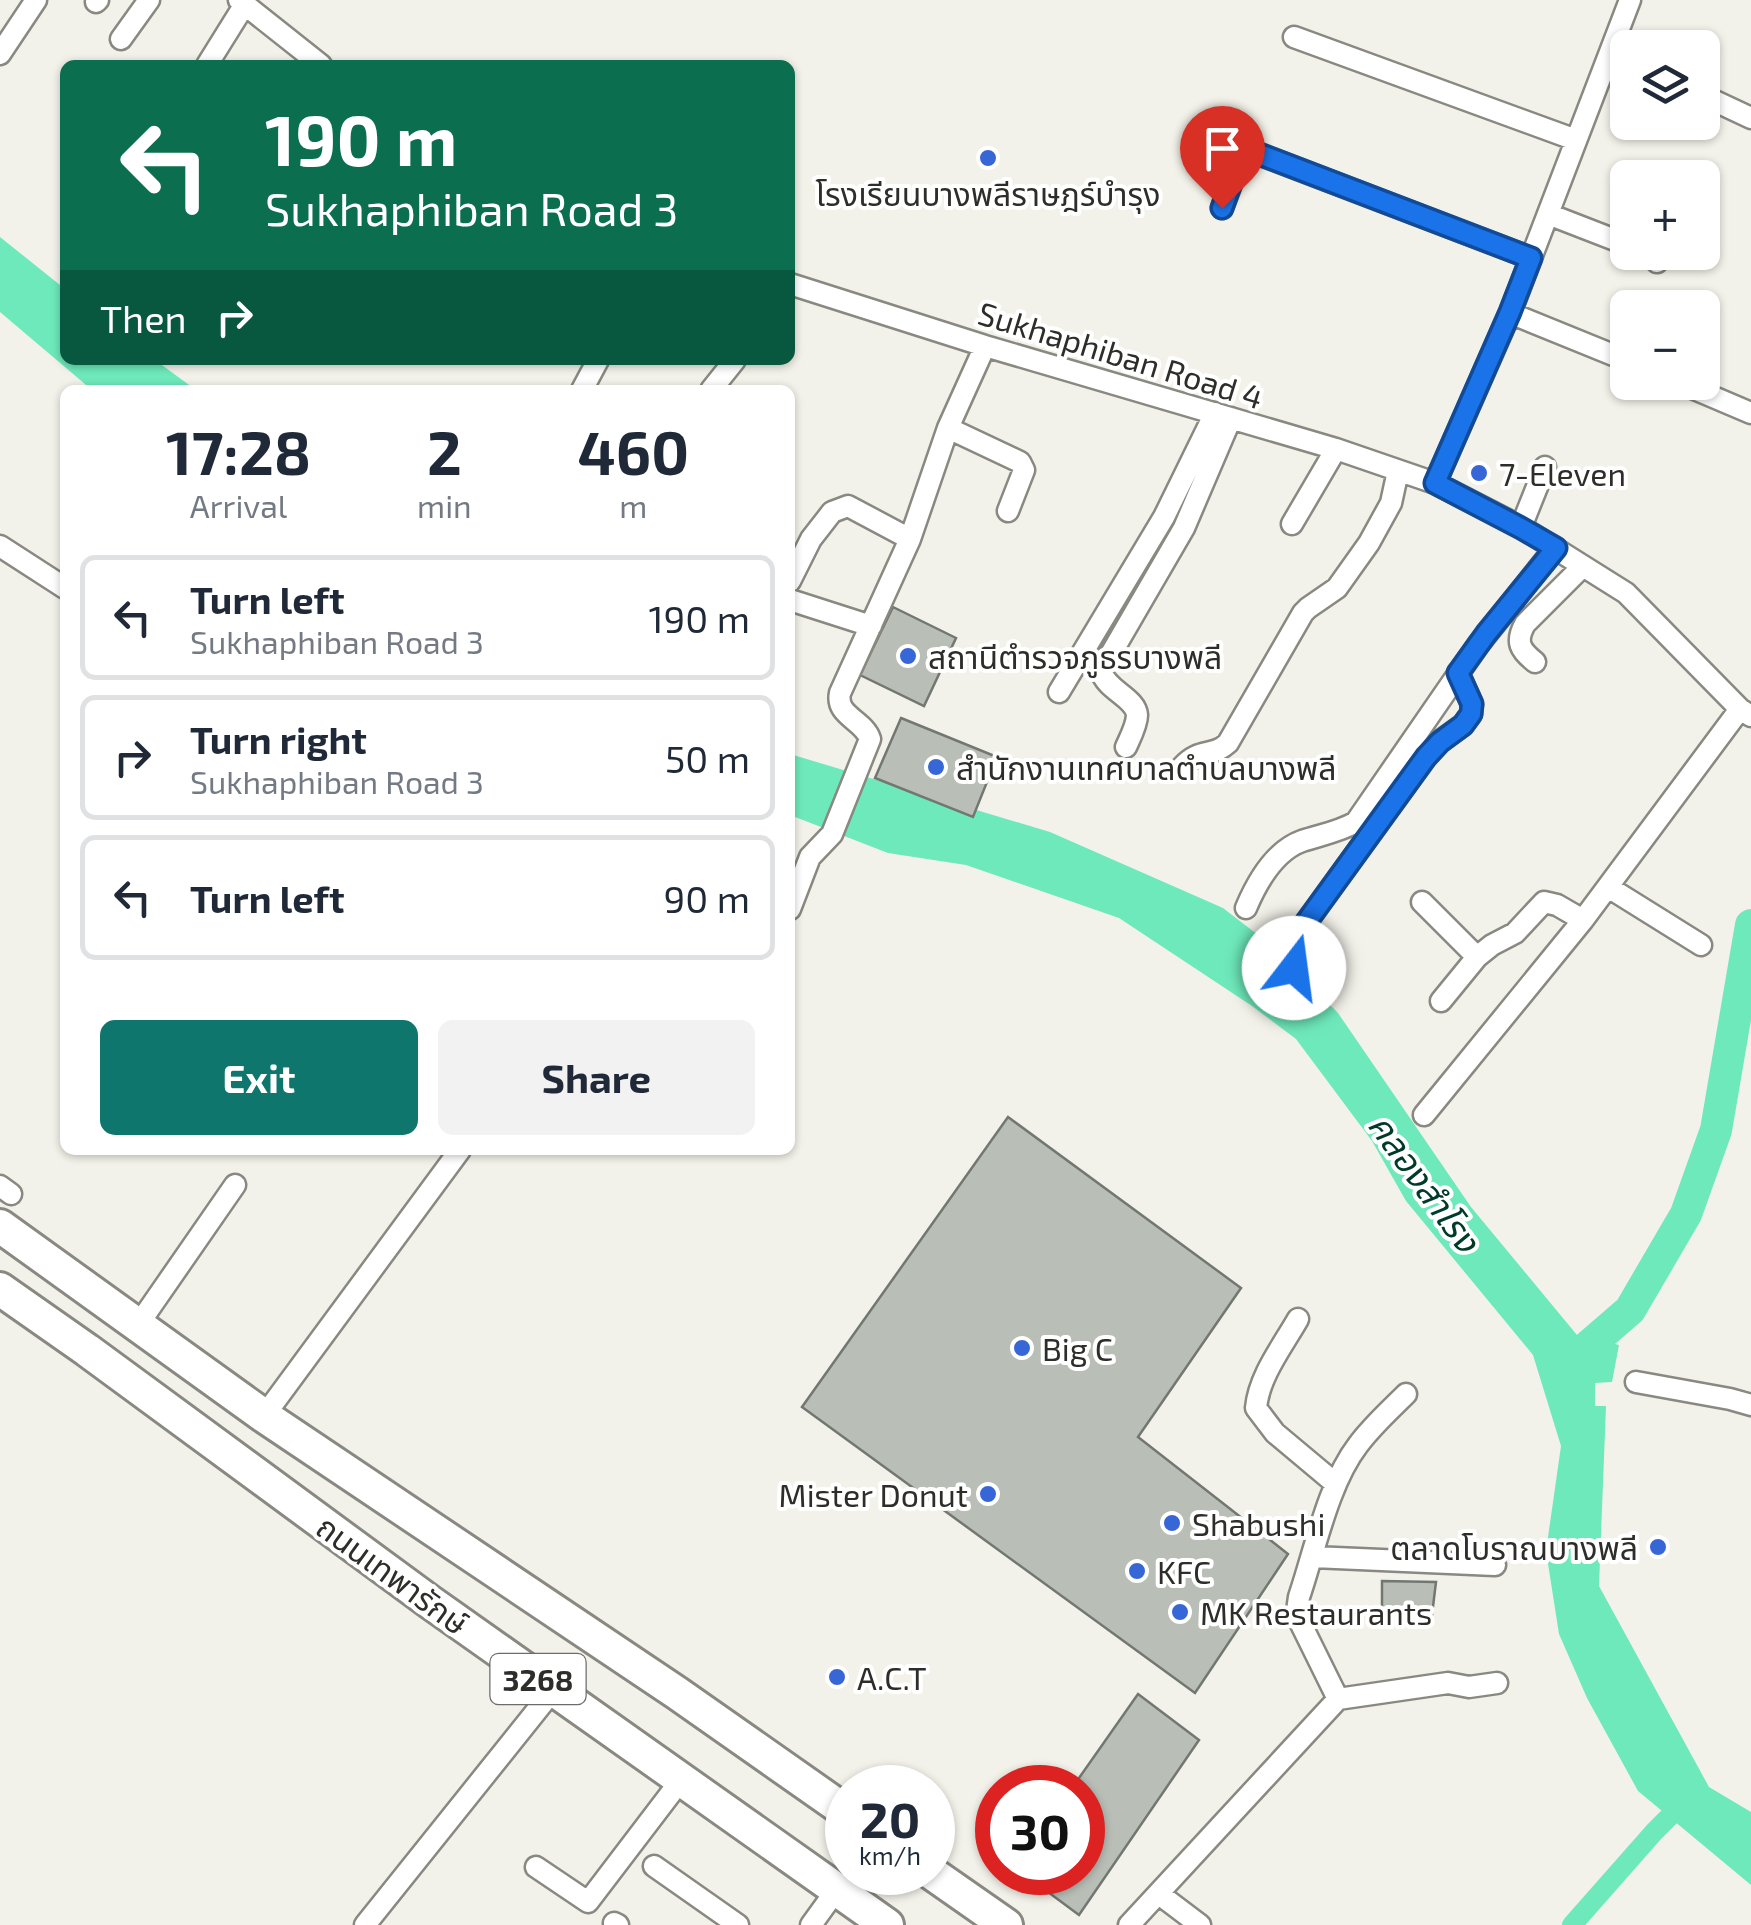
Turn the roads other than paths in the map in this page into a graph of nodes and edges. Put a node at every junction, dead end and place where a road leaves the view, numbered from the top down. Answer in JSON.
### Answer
{"nodes":[{"id":1,"x":36,"y":0,"type":"edge"},
{"id":2,"x":149,"y":0,"type":"edge"},
{"id":3,"x":1630,"y":0,"type":"edge"},
{"id":4,"x":242,"y":2,"type":"edge"},
{"id":5,"x":1624,"y":30,"type":"edge"},
{"id":6,"x":122,"y":38,"type":"dead end"},
{"id":7,"x":1294,"y":38,"type":"dead end"},
{"id":8,"x":0,"y":54,"type":"edge"},
{"id":9,"x":210,"y":60,"type":"edge"},
{"id":10,"x":315,"y":60,"type":"edge"},
{"id":11,"x":1610,"y":74,"type":"edge"},
{"id":12,"x":1720,"y":104,"type":"edge"},
{"id":13,"x":1751,"y":118,"type":"edge"},
{"id":14,"x":1576,"y":140,"type":"junction"},
{"id":15,"x":1222,"y":208,"type":"dead end"},
{"id":16,"x":1548,"y":214,"type":"junction"},
{"id":17,"x":1610,"y":238,"type":"edge"},
{"id":18,"x":1531,"y":258,"type":"junction"},
{"id":19,"x":795,"y":286,"type":"edge"},
{"id":20,"x":1510,"y":312,"type":"junction"},
{"id":21,"x":985,"y":346,"type":"junction"},
{"id":22,"x":1610,"y":354,"type":"edge"},
{"id":23,"x":1720,"y":400,"type":"edge"},
{"id":24,"x":1751,"y":413,"type":"edge"},
{"id":25,"x":1223,"y":416,"type":"junction"},
{"id":26,"x":948,"y":428,"type":"junction"},
{"id":27,"x":1336,"y":450,"type":"junction"},
{"id":28,"x":1545,"y":468,"type":"dead end"},
{"id":29,"x":1398,"y":470,"type":"junction"},
{"id":30,"x":1435,"y":483,"type":"junction"},
{"id":31,"x":1008,"y":512,"type":"dead end"},
{"id":32,"x":1292,"y":524,"type":"dead end"},
{"id":33,"x":1521,"y":528,"type":"junction"},
{"id":34,"x":910,"y":539,"type":"junction"},
{"id":35,"x":1556,"y":548,"type":"junction"},
{"id":36,"x":4,"y":556,"type":"edge"},
{"id":37,"x":1582,"y":566,"type":"junction"},
{"id":38,"x":795,"y":570,"type":"edge"},
{"id":39,"x":60,"y":585,"type":"edge"},
{"id":40,"x":795,"y":602,"type":"edge"},
{"id":41,"x":871,"y":626,"type":"junction"},
{"id":42,"x":1534,"y":662,"type":"dead end"},
{"id":43,"x":1458,"y":673,"type":"junction"},
{"id":44,"x":1060,"y":692,"type":"dead end"},
{"id":45,"x":1746,"y":712,"type":"edge"},
{"id":46,"x":1126,"y":747,"type":"dead end"},
{"id":47,"x":1182,"y":768,"type":"dead end"},
{"id":48,"x":1608,"y":887,"type":"junction"},
{"id":49,"x":795,"y":896,"type":"edge"},
{"id":50,"x":1422,"y":902,"type":"dead end"},
{"id":51,"x":1246,"y":908,"type":"dead end"},
{"id":52,"x":1583,"y":920,"type":"junction"},
{"id":53,"x":1701,"y":945,"type":"dead end"},
{"id":54,"x":1477,"y":957,"type":"junction"},
{"id":55,"x":1299,"y":978,"type":"dead end"},
{"id":56,"x":1440,"y":1001,"type":"dead end"},
{"id":57,"x":1424,"y":1115,"type":"dead end"},
{"id":58,"x":456,"y":1155,"type":"edge"},
{"id":59,"x":235,"y":1184,"type":"dead end"},
{"id":60,"x":0,"y":1226,"type":"edge"},
{"id":61,"x":0,"y":1289,"type":"edge"},
{"id":62,"x":1298,"y":1320,"type":"dead end"},
{"id":63,"x":138,"y":1324,"type":"junction"},
{"id":64,"x":1636,"y":1382,"type":"dead end"},
{"id":65,"x":1406,"y":1394,"type":"dead end"},
{"id":66,"x":1751,"y":1405,"type":"edge"},
{"id":67,"x":264,"y":1416,"type":"junction"},
{"id":68,"x":260,"y":1480,"type":"junction"},
{"id":69,"x":1336,"y":1484,"type":"junction"},
{"id":70,"x":368,"y":1486,"type":"junction"},
{"id":71,"x":334,"y":1532,"type":"junction"},
{"id":72,"x":1313,"y":1557,"type":"junction"},
{"id":73,"x":1494,"y":1565,"type":"dead end"},
{"id":74,"x":1497,"y":1683,"type":"dead end"},
{"id":75,"x":554,"y":1689,"type":"junction"},
{"id":76,"x":1338,"y":1699,"type":"junction"},
{"id":77,"x":681,"y":1780,"type":"junction"},
{"id":78,"x":825,"y":1796,"type":"edge"},
{"id":79,"x":536,"y":1866,"type":"dead end"},
{"id":80,"x":654,"y":1866,"type":"dead end"},
{"id":81,"x":825,"y":1881,"type":"edge"},
{"id":82,"x":955,"y":1889,"type":"edge"},
{"id":83,"x":1158,"y":1894,"type":"junction"},
{"id":84,"x":833,"y":1895,"type":"edge"},
{"id":85,"x":845,"y":1895,"type":"edge"},
{"id":86,"x":365,"y":1925,"type":"edge"},
{"id":87,"x":738,"y":1925,"type":"edge"},
{"id":88,"x":812,"y":1925,"type":"edge"},
{"id":89,"x":886,"y":1925,"type":"edge"},
{"id":90,"x":1006,"y":1925,"type":"edge"},
{"id":91,"x":1129,"y":1925,"type":"edge"},
{"id":92,"x":1200,"y":1925,"type":"edge"}],
"edges":[{"from":1,"to":8,"type":"street"},
{"from":2,"to":6,"type":"street"},
{"from":3,"to":5,"type":"street"},
{"from":4,"to":9,"type":"street"},
{"from":4,"to":10,"type":"street"},
{"from":7,"to":14,"type":"street"},
{"from":11,"to":14,"type":"street"},
{"from":12,"to":13,"type":"street"},
{"from":14,"to":16,"type":"street"},
{"from":15,"to":18,"type":"street"},
{"from":16,"to":17,"type":"street"},
{"from":16,"to":18,"type":"street"},
{"from":18,"to":20,"type":"street"},
{"from":19,"to":21,"type":"street","name":"Sukhaphiban Road 4"},
{"from":20,"to":22,"type":"street"},
{"from":20,"to":30,"type":"street"},
{"from":21,"to":25,"type":"street","name":"Sukhaphiban Road 4"},
{"from":21,"to":26,"type":"street"},
{"from":23,"to":24,"type":"street"},
{"from":25,"to":27,"type":"street","name":"Sukhaphiban Road 4"},
{"from":25,"to":44,"type":"street"},
{"from":25,"to":46,"type":"street"},
{"from":26,"to":31,"type":"street"},
{"from":26,"to":34,"type":"street"},
{"from":27,"to":29,"type":"street","name":"Sukhaphiban Road 4"},
{"from":27,"to":32,"type":"street"},
{"from":28,"to":33,"type":"street"},
{"from":29,"to":30,"type":"street","name":"Sukhaphiban Road 4"},
{"from":29,"to":47,"type":"street"},
{"from":30,"to":33,"type":"street","name":"Sukhaphiban Road 4"},
{"from":33,"to":35,"type":"street","name":"Sukhaphiban Road 4"},
{"from":34,"to":38,"type":"street"},
{"from":34,"to":41,"type":"street"},
{"from":35,"to":37,"type":"street","name":"Sukhaphiban Road 4"},
{"from":35,"to":43,"type":"street"},
{"from":36,"to":39,"type":"street"},
{"from":37,"to":42,"type":"street"},
{"from":37,"to":45,"type":"street","name":"Sukhaphiban Road 4"},
{"from":40,"to":41,"type":"street"},
{"from":41,"to":49,"type":"street"},
{"from":43,"to":51,"type":"street"},
{"from":43,"to":55,"type":"street"},
{"from":45,"to":48,"type":"street"},
{"from":48,"to":52,"type":"street"},
{"from":48,"to":53,"type":"street"},
{"from":50,"to":54,"type":"street"},
{"from":52,"to":54,"type":"street"},
{"from":52,"to":57,"type":"street"},
{"from":54,"to":56,"type":"street"},
{"from":58,"to":67,"type":"street"},
{"from":59,"to":63,"type":"street"},
{"from":60,"to":63,"type":"main road","name":"ถนนเทพารักษ์","number":"3268"},
{"from":61,"to":68,"type":"main road","name":"ถนนเทพารักษ์","number":"3268"},
{"from":62,"to":69,"type":"street"},
{"from":63,"to":67,"type":"main road","name":"ถนนเทพารักษ์","number":"3268"},
{"from":64,"to":66,"type":"street"},
{"from":65,"to":69,"type":"street"},
{"from":67,"to":68,"type":"main road"},
{"from":67,"to":70,"type":"main road","name":"ถนนเทพารักษ์","number":"3268"},
{"from":68,"to":71,"type":"main road","name":"ถนนเทพารักษ์","number":"3268"},
{"from":69,"to":72,"type":"street"},
{"from":70,"to":71,"type":"main road"},
{"from":70,"to":78,"type":"main road","name":"ถนนเทพารักษ์","number":"3268"},
{"from":71,"to":75,"type":"main road","name":"ถนนเทพารักษ์","number":"3268"},
{"from":72,"to":73,"type":"street"},
{"from":72,"to":76,"type":"street"},
{"from":74,"to":76,"type":"street"},
{"from":75,"to":77,"type":"main road","name":"ถนนเทพารักษ์","number":"3268"},
{"from":75,"to":86,"type":"street"},
{"from":76,"to":83,"type":"street"},
{"from":77,"to":79,"type":"street"},
{"from":77,"to":81,"type":"main road","name":"ถนนเทพารักษ์","number":"3268"},
{"from":80,"to":87,"type":"street"},
{"from":82,"to":90,"type":"main road"},
{"from":83,"to":91,"type":"street"},
{"from":83,"to":92,"type":"street"},
{"from":84,"to":88,"type":"street"},
{"from":85,"to":89,"type":"main road","name":"ถนนเทพารักษ์","number":"3268"}]}
